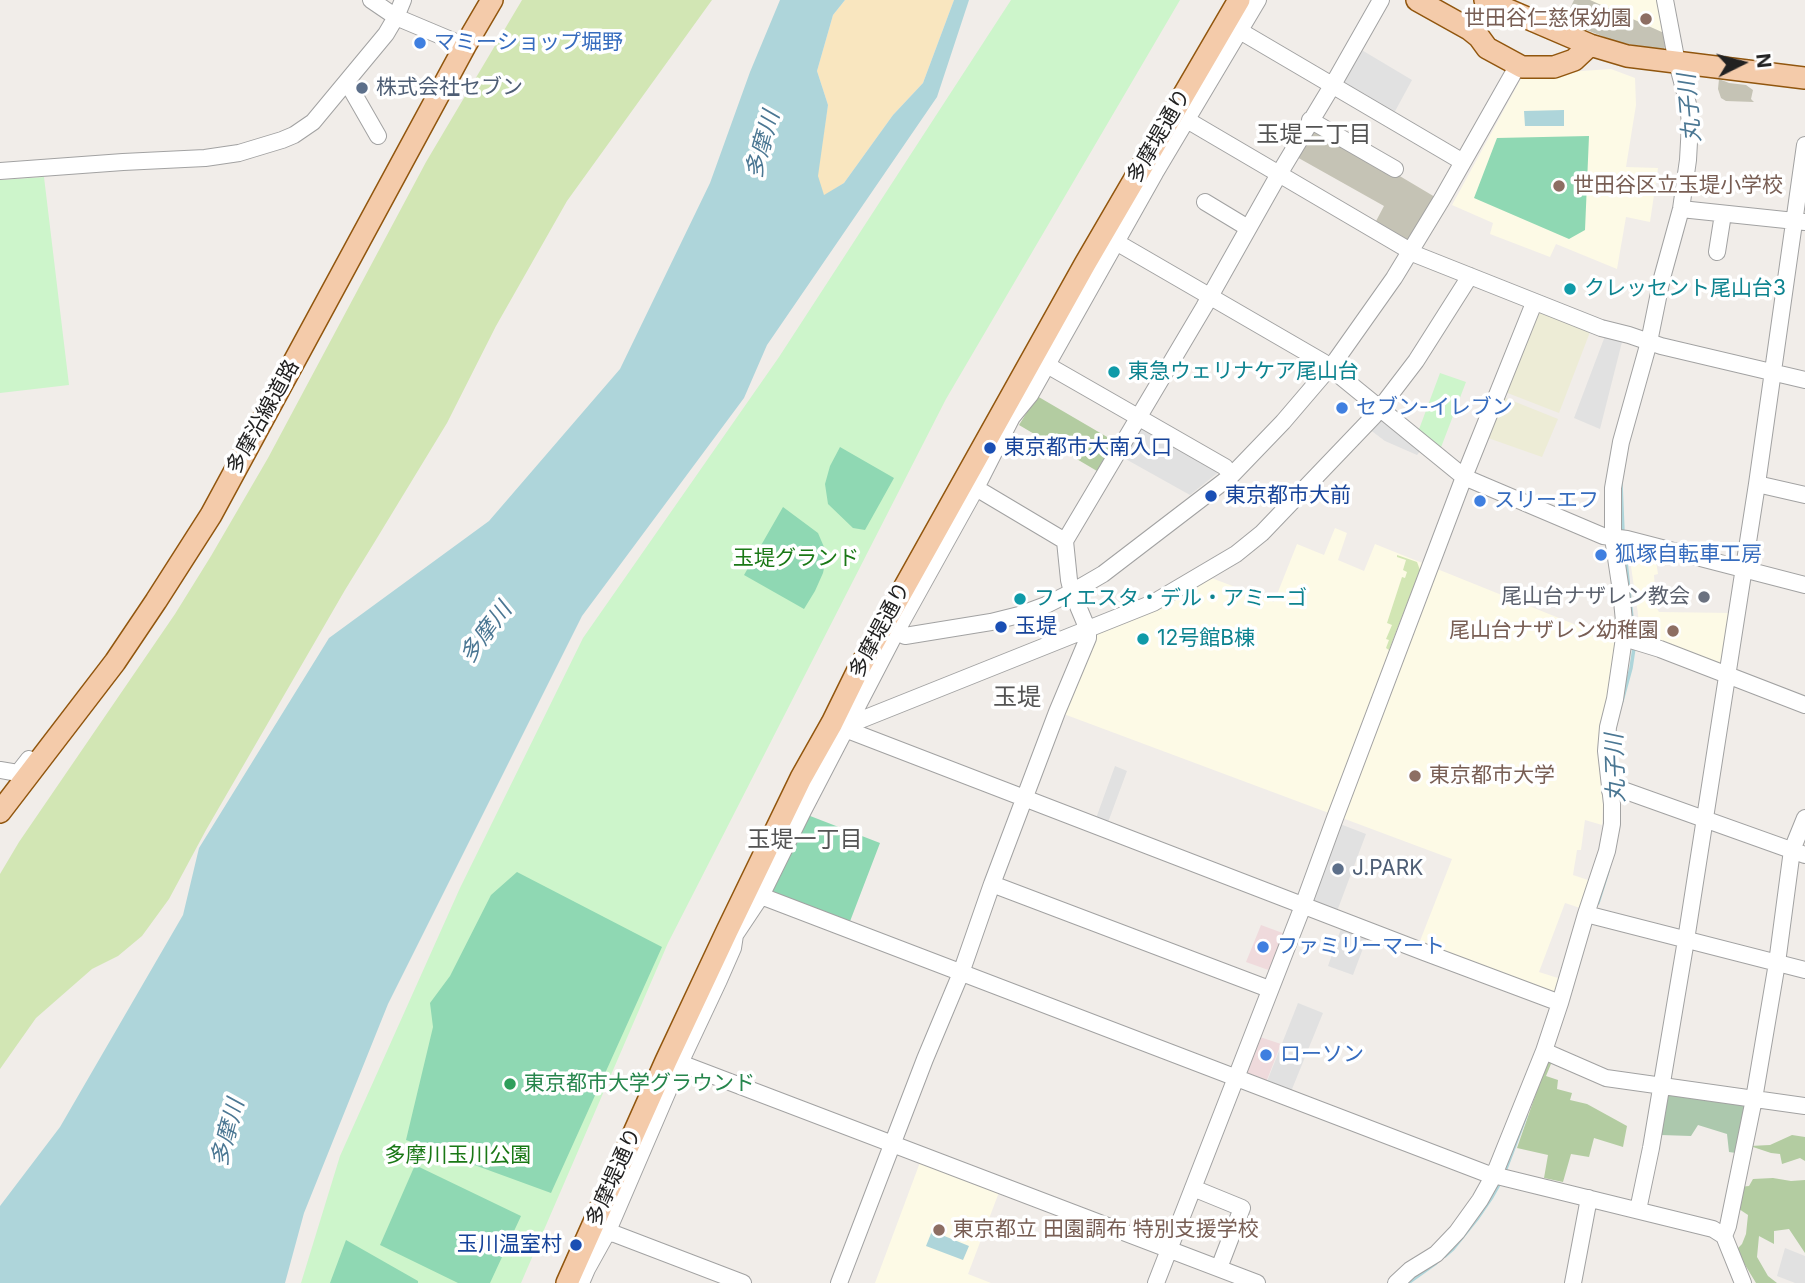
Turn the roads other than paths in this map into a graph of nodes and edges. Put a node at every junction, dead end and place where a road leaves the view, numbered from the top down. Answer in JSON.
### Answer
{"nodes":[{"id":1,"x":371,"y":0,"type":"edge"},
{"id":2,"x":403,"y":0,"type":"edge"},
{"id":3,"x":492,"y":0,"type":"edge"},
{"id":4,"x":1239,"y":0,"type":"edge"},
{"id":5,"x":1258,"y":0,"type":"edge"},
{"id":6,"x":1381,"y":0,"type":"edge"},
{"id":7,"x":1417,"y":0,"type":"edge"},
{"id":8,"x":1485,"y":0,"type":"edge"},
{"id":9,"x":1665,"y":0,"type":"edge"},
{"id":10,"x":396,"y":17,"type":"junction"},
{"id":11,"x":1240,"y":31,"type":"junction"},
{"id":12,"x":1590,"y":45,"type":"junction"},
{"id":13,"x":465,"y":46,"type":"junction"},
{"id":14,"x":1685,"y":63,"type":"junction"},
{"id":15,"x":1518,"y":65,"type":"junction"},
{"id":16,"x":1804,"y":79,"type":"edge"},
{"id":17,"x":347,"y":82,"type":"junction"},
{"id":18,"x":1332,"y":85,"type":"junction"},
{"id":19,"x":1187,"y":120,"type":"junction"},
{"id":20,"x":1310,"y":120,"type":"junction"},
{"id":21,"x":378,"y":136,"type":"dead end"},
{"id":22,"x":1805,"y":145,"type":"edge"},
{"id":23,"x":1463,"y":162,"type":"junction"},
{"id":24,"x":1395,"y":169,"type":"dead end"},
{"id":25,"x":0,"y":171,"type":"edge"},
{"id":26,"x":1279,"y":174,"type":"junction"},
{"id":27,"x":1205,"y":202,"type":"dead end"},
{"id":28,"x":1686,"y":210,"type":"junction"},
{"id":29,"x":1723,"y":214,"type":"junction"},
{"id":30,"x":1799,"y":222,"type":"edge"},
{"id":31,"x":1248,"y":228,"type":"junction"},
{"id":32,"x":1116,"y":242,"type":"junction"},
{"id":33,"x":1411,"y":251,"type":"junction"},
{"id":34,"x":1717,"y":252,"type":"dead end"},
{"id":35,"x":1470,"y":276,"type":"junction"},
{"id":36,"x":1210,"y":296,"type":"junction"},
{"id":37,"x":1534,"y":303,"type":"junction"},
{"id":38,"x":1654,"y":344,"type":"junction"},
{"id":39,"x":1047,"y":365,"type":"junction"},
{"id":40,"x":1329,"y":367,"type":"junction"},
{"id":41,"x":1774,"y":373,"type":"junction"},
{"id":42,"x":1805,"y":380,"type":"edge"},
{"id":43,"x":1380,"y":408,"type":"junction"},
{"id":44,"x":1007,"y":414,"type":"junction"},
{"id":45,"x":1137,"y":418,"type":"junction"},
{"id":46,"x":1231,"y":476,"type":"junction"},
{"id":47,"x":1465,"y":477,"type":"junction"},
{"id":48,"x":1757,"y":484,"type":"junction"},
{"id":49,"x":975,"y":488,"type":"junction"},
{"id":50,"x":1805,"y":495,"type":"edge"},
{"id":51,"x":1619,"y":539,"type":"junction"},
{"id":52,"x":1065,"y":541,"type":"junction"},
{"id":53,"x":1743,"y":568,"type":"junction"},
{"id":54,"x":1805,"y":584,"type":"edge"},
{"id":55,"x":1072,"y":592,"type":"junction"},
{"id":56,"x":1088,"y":630,"type":"junction"},
{"id":57,"x":896,"y":632,"type":"junction"},
{"id":58,"x":1632,"y":641,"type":"junction"},
{"id":59,"x":1727,"y":674,"type":"junction"},
{"id":60,"x":1805,"y":705,"type":"edge"},
{"id":61,"x":848,"y":724,"type":"junction"},
{"id":62,"x":31,"y":757,"type":"dead end"},
{"id":63,"x":0,"y":770,"type":"edge"},
{"id":64,"x":1616,"y":791,"type":"junction"},
{"id":65,"x":1024,"y":799,"type":"junction"},
{"id":66,"x":4,"y":800,"type":"edge"},
{"id":67,"x":1805,"y":818,"type":"edge"},
{"id":68,"x":1704,"y":819,"type":"junction"},
{"id":69,"x":1799,"y":853,"type":"edge"},
{"id":70,"x":992,"y":884,"type":"junction"},
{"id":71,"x":761,"y":896,"type":"junction"},
{"id":72,"x":1303,"y":905,"type":"junction"},
{"id":73,"x":1592,"y":916,"type":"junction"},
{"id":74,"x":731,"y":933,"type":"junction"},
{"id":75,"x":1686,"y":940,"type":"junction"},
{"id":76,"x":1777,"y":963,"type":"junction"},
{"id":77,"x":1805,"y":970,"type":"edge"},
{"id":78,"x":961,"y":973,"type":"junction"},
{"id":79,"x":1269,"y":989,"type":"junction"},
{"id":80,"x":1560,"y":1003,"type":"junction"},
{"id":81,"x":1551,"y":1054,"type":"junction"},
{"id":82,"x":680,"y":1063,"type":"junction"},
{"id":83,"x":1235,"y":1079,"type":"junction"},
{"id":84,"x":1662,"y":1085,"type":"junction"},
{"id":85,"x":1754,"y":1099,"type":"junction"},
{"id":86,"x":1805,"y":1106,"type":"edge"},
{"id":87,"x":891,"y":1145,"type":"junction"},
{"id":88,"x":1499,"y":1177,"type":"junction"},
{"id":89,"x":1194,"y":1188,"type":"junction"},
{"id":90,"x":1589,"y":1198,"type":"junction"},
{"id":91,"x":1638,"y":1210,"type":"junction"},
{"id":92,"x":607,"y":1233,"type":"junction"},
{"id":93,"x":1724,"y":1236,"type":"junction"},
{"id":94,"x":1169,"y":1250,"type":"junction"},
{"id":95,"x":1219,"y":1268,"type":"junction"},
{"id":96,"x":578,"y":1275,"type":"edge"},
{"id":97,"x":1247,"y":1281,"type":"edge"},
{"id":98,"x":1742,"y":1282,"type":"edge"},
{"id":99,"x":743,"y":1283,"type":"edge"},
{"id":100,"x":838,"y":1283,"type":"edge"},
{"id":101,"x":1156,"y":1283,"type":"edge"},
{"id":102,"x":1396,"y":1283,"type":"edge"},
{"id":103,"x":1573,"y":1283,"type":"edge"}],
"edges":[{"from":1,"to":10,"type":"street"},
{"from":2,"to":10,"type":"street"},
{"from":3,"to":13,"type":"main road","name":"多摩沿線道路"},
{"from":4,"to":44,"type":"main road","name":"多摩堤通り"},
{"from":5,"to":11,"type":"street"},
{"from":6,"to":18,"type":"street"},
{"from":7,"to":15,"type":"main road"},
{"from":8,"to":12,"type":"main road"},
{"from":9,"to":14,"type":"street"},
{"from":10,"to":13,"type":"street"},
{"from":10,"to":17,"type":"street"},
{"from":11,"to":18,"type":"street"},
{"from":11,"to":19,"type":"street"},
{"from":12,"to":14,"type":"main road"},
{"from":12,"to":15,"type":"main road"},
{"from":13,"to":66,"type":"main road","name":"多摩沿線道路"},
{"from":14,"to":16,"type":"main road"},
{"from":14,"to":28,"type":"street"},
{"from":15,"to":23,"type":"street"},
{"from":17,"to":21,"type":"street"},
{"from":17,"to":25,"type":"street"},
{"from":18,"to":20,"type":"street"},
{"from":18,"to":23,"type":"street"},
{"from":19,"to":26,"type":"street"},
{"from":19,"to":32,"type":"street"},
{"from":20,"to":24,"type":"street"},
{"from":20,"to":26,"type":"street"},
{"from":22,"to":30,"type":"street"},
{"from":23,"to":33,"type":"street"},
{"from":26,"to":31,"type":"street"},
{"from":26,"to":33,"type":"street"},
{"from":27,"to":31,"type":"street"},
{"from":28,"to":29,"type":"street"},
{"from":28,"to":38,"type":"street"},
{"from":29,"to":30,"type":"street"},
{"from":29,"to":34,"type":"street"},
{"from":30,"to":41,"type":"street"},
{"from":31,"to":36,"type":"street"},
{"from":32,"to":36,"type":"street"},
{"from":32,"to":39,"type":"street"},
{"from":33,"to":35,"type":"street"},
{"from":33,"to":40,"type":"street"},
{"from":35,"to":37,"type":"street"},
{"from":35,"to":43,"type":"street"},
{"from":36,"to":40,"type":"street"},
{"from":36,"to":45,"type":"street"},
{"from":37,"to":38,"type":"street"},
{"from":37,"to":47,"type":"street"},
{"from":38,"to":41,"type":"street"},
{"from":38,"to":51,"type":"street"},
{"from":39,"to":44,"type":"street"},
{"from":39,"to":45,"type":"street"},
{"from":40,"to":43,"type":"street"},
{"from":40,"to":46,"type":"street"},
{"from":41,"to":42,"type":"street"},
{"from":41,"to":48,"type":"street"},
{"from":43,"to":47,"type":"street"},
{"from":43,"to":56,"type":"street"},
{"from":44,"to":49,"type":"street"},
{"from":44,"to":74,"type":"main road","name":"多摩堤通り"},
{"from":45,"to":46,"type":"street"},
{"from":45,"to":52,"type":"street"},
{"from":46,"to":55,"type":"street"},
{"from":47,"to":51,"type":"street"},
{"from":47,"to":72,"type":"street"},
{"from":48,"to":50,"type":"street"},
{"from":48,"to":53,"type":"street"},
{"from":49,"to":52,"type":"street"},
{"from":49,"to":57,"type":"street"},
{"from":51,"to":53,"type":"street"},
{"from":51,"to":58,"type":"street"},
{"from":52,"to":55,"type":"street"},
{"from":53,"to":54,"type":"street"},
{"from":53,"to":59,"type":"street"},
{"from":55,"to":56,"type":"street"},
{"from":55,"to":57,"type":"street"},
{"from":56,"to":61,"type":"street"},
{"from":56,"to":65,"type":"street"},
{"from":57,"to":61,"type":"street"},
{"from":58,"to":59,"type":"street"},
{"from":58,"to":64,"type":"street"},
{"from":59,"to":60,"type":"street"},
{"from":59,"to":68,"type":"street"},
{"from":61,"to":65,"type":"street"},
{"from":61,"to":71,"type":"street"},
{"from":62,"to":63,"type":"street"},
{"from":64,"to":68,"type":"street"},
{"from":64,"to":73,"type":"street"},
{"from":65,"to":70,"type":"street"},
{"from":65,"to":72,"type":"street"},
{"from":67,"to":69,"type":"street"},
{"from":68,"to":69,"type":"street"},
{"from":68,"to":75,"type":"street"},
{"from":69,"to":76,"type":"street"},
{"from":70,"to":78,"type":"street"},
{"from":70,"to":79,"type":"street"},
{"from":71,"to":74,"type":"street"},
{"from":71,"to":78,"type":"street"},
{"from":72,"to":79,"type":"street"},
{"from":72,"to":80,"type":"street"},
{"from":73,"to":75,"type":"street"},
{"from":73,"to":80,"type":"street"},
{"from":74,"to":82,"type":"street"},
{"from":74,"to":96,"type":"main road","name":"多摩堤通り"},
{"from":75,"to":76,"type":"street"},
{"from":75,"to":84,"type":"street"},
{"from":76,"to":77,"type":"street"},
{"from":76,"to":85,"type":"street"},
{"from":78,"to":83,"type":"street"},
{"from":78,"to":87,"type":"street"},
{"from":79,"to":83,"type":"street"},
{"from":80,"to":81,"type":"street"},
{"from":81,"to":84,"type":"street"},
{"from":81,"to":88,"type":"street"},
{"from":82,"to":87,"type":"street"},
{"from":82,"to":92,"type":"street"},
{"from":83,"to":88,"type":"street"},
{"from":83,"to":89,"type":"street"},
{"from":84,"to":85,"type":"street"},
{"from":84,"to":91,"type":"street"},
{"from":85,"to":86,"type":"street"},
{"from":85,"to":93,"type":"street"},
{"from":87,"to":94,"type":"street"},
{"from":87,"to":100,"type":"street"},
{"from":88,"to":90,"type":"street"},
{"from":88,"to":102,"type":"street"},
{"from":89,"to":94,"type":"street"},
{"from":89,"to":95,"type":"street"},
{"from":90,"to":91,"type":"street"},
{"from":90,"to":103,"type":"street"},
{"from":91,"to":93,"type":"street"},
{"from":92,"to":96,"type":"street"},
{"from":92,"to":99,"type":"street"},
{"from":93,"to":98,"type":"street"},
{"from":94,"to":95,"type":"street"},
{"from":94,"to":101,"type":"street"},
{"from":95,"to":97,"type":"street"}]}
